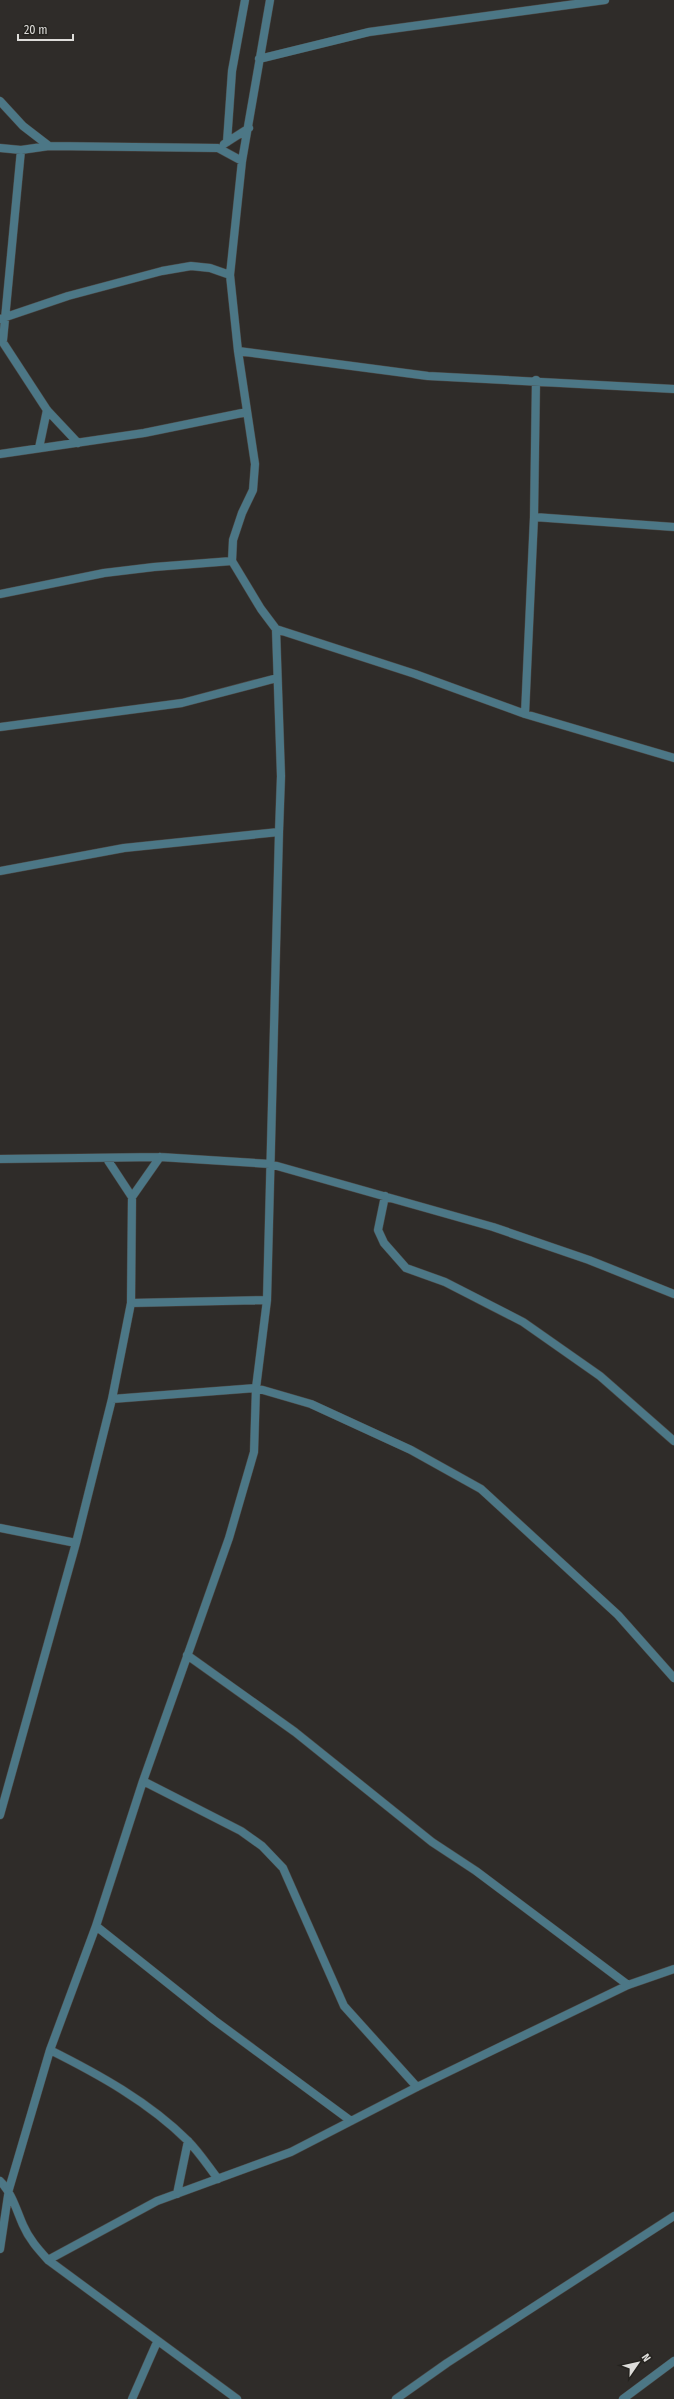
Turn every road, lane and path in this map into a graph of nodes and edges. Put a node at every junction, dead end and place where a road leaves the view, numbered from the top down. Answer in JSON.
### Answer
{"nodes":[{"id":1,"x":246,"y":0,"type":"edge"},
{"id":2,"x":270,"y":0,"type":"edge"},
{"id":3,"x":605,"y":0,"type":"edge"},
{"id":4,"x":539,"y":4,"type":"edge"},
{"id":5,"x":259,"y":59,"type":"junction"},
{"id":6,"x":0,"y":101,"type":"edge"},
{"id":7,"x":249,"y":128,"type":"junction"},
{"id":8,"x":227,"y":142,"type":"junction"},
{"id":9,"x":49,"y":146,"type":"junction"},
{"id":10,"x":0,"y":148,"type":"edge"},
{"id":11,"x":218,"y":148,"type":"junction"},
{"id":12,"x":22,"y":150,"type":"junction"},
{"id":13,"x":242,"y":161,"type":"junction"},
{"id":14,"x":230,"y":275,"type":"junction"},
{"id":15,"x":2,"y":318,"type":"edge"},
{"id":16,"x":1,"y":339,"type":"edge"},
{"id":17,"x":238,"y":351,"type":"junction"},
{"id":18,"x":536,"y":380,"type":"junction"},
{"id":19,"x":674,"y":389,"type":"edge"},
{"id":20,"x":47,"y":410,"type":"junction"},
{"id":21,"x":247,"y":412,"type":"junction"},
{"id":22,"x":78,"y":443,"type":"junction"},
{"id":23,"x":39,"y":448,"type":"junction"},
{"id":24,"x":0,"y":454,"type":"edge"},
{"id":25,"x":534,"y":517,"type":"junction"},
{"id":26,"x":674,"y":527,"type":"edge"},
{"id":27,"x":232,"y":561,"type":"junction"},
{"id":28,"x":0,"y":594,"type":"edge"},
{"id":29,"x":276,"y":629,"type":"junction"},
{"id":30,"x":277,"y":678,"type":"junction"},
{"id":31,"x":525,"y":714,"type":"junction"},
{"id":32,"x":0,"y":727,"type":"edge"},
{"id":33,"x":674,"y":758,"type":"edge"},
{"id":34,"x":278,"y":832,"type":"junction"},
{"id":35,"x":0,"y":871,"type":"edge"},
{"id":36,"x":160,"y":1157,"type":"junction"},
{"id":37,"x":0,"y":1159,"type":"edge"},
{"id":38,"x":108,"y":1159,"type":"junction"},
{"id":39,"x":270,"y":1164,"type":"junction"},
{"id":40,"x":385,"y":1196,"type":"junction"},
{"id":41,"x":132,"y":1197,"type":"junction"},
{"id":42,"x":674,"y":1294,"type":"edge"},
{"id":43,"x":267,"y":1300,"type":"junction"},
{"id":44,"x":131,"y":1304,"type":"junction"},
{"id":45,"x":256,"y":1388,"type":"junction"},
{"id":46,"x":112,"y":1399,"type":"junction"},
{"id":47,"x":674,"y":1441,"type":"edge"},
{"id":48,"x":0,"y":1528,"type":"edge"},
{"id":49,"x":76,"y":1543,"type":"junction"},
{"id":50,"x":187,"y":1655,"type":"junction"},
{"id":51,"x":674,"y":1678,"type":"edge"},
{"id":52,"x":143,"y":1781,"type":"junction"},
{"id":53,"x":0,"y":1815,"type":"edge"},
{"id":54,"x":96,"y":1926,"type":"junction"},
{"id":55,"x":674,"y":1969,"type":"edge"},
{"id":56,"x":628,"y":1985,"type":"junction"},
{"id":57,"x":50,"y":2050,"type":"junction"},
{"id":58,"x":417,"y":2087,"type":"junction"},
{"id":59,"x":351,"y":2121,"type":"junction"},
{"id":60,"x":188,"y":2141,"type":"junction"},
{"id":61,"x":218,"y":2179,"type":"junction"},
{"id":62,"x":0,"y":2180,"type":"edge"},
{"id":63,"x":9,"y":2189,"type":"junction"},
{"id":64,"x":177,"y":2194,"type":"junction"},
{"id":65,"x":674,"y":2216,"type":"edge"},
{"id":66,"x":0,"y":2249,"type":"edge"},
{"id":67,"x":48,"y":2260,"type":"junction"},
{"id":68,"x":157,"y":2342,"type":"junction"},
{"id":69,"x":674,"y":2361,"type":"edge"},
{"id":70,"x":132,"y":2399,"type":"edge"},
{"id":71,"x":237,"y":2399,"type":"edge"},
{"id":72,"x":396,"y":2399,"type":"edge"},
{"id":73,"x":623,"y":2399,"type":"edge"}],
"edges":[{"from":1,"to":8,"type":"street"},
{"from":2,"to":5,"type":"street"},
{"from":3,"to":4,"type":"street"},
{"from":4,"to":5,"type":"street"},
{"from":5,"to":7,"type":"street"},
{"from":6,"to":9,"type":"street"},
{"from":7,"to":8,"type":"street"},
{"from":7,"to":13,"type":"street"},
{"from":8,"to":11,"type":"street"},
{"from":9,"to":11,"type":"street"},
{"from":9,"to":12,"type":"street"},
{"from":10,"to":12,"type":"street"},
{"from":11,"to":13,"type":"street"},
{"from":12,"to":15,"type":"street"},
{"from":13,"to":14,"type":"street"},
{"from":14,"to":15,"type":"street"},
{"from":14,"to":17,"type":"street"},
{"from":15,"to":16,"type":"street"},
{"from":16,"to":20,"type":"street"},
{"from":17,"to":18,"type":"street"},
{"from":17,"to":21,"type":"street"},
{"from":18,"to":19,"type":"street"},
{"from":18,"to":25,"type":"street"},
{"from":20,"to":22,"type":"street"},
{"from":20,"to":23,"type":"street"},
{"from":21,"to":22,"type":"street"},
{"from":21,"to":27,"type":"street"},
{"from":22,"to":23,"type":"street"},
{"from":23,"to":24,"type":"street"},
{"from":25,"to":26,"type":"street"},
{"from":25,"to":31,"type":"street"},
{"from":27,"to":28,"type":"street"},
{"from":27,"to":29,"type":"street"},
{"from":29,"to":30,"type":"street"},
{"from":29,"to":31,"type":"street"},
{"from":30,"to":32,"type":"street"},
{"from":30,"to":34,"type":"street"},
{"from":31,"to":33,"type":"street"},
{"from":34,"to":35,"type":"street"},
{"from":34,"to":39,"type":"street"},
{"from":36,"to":38,"type":"street"},
{"from":36,"to":39,"type":"street"},
{"from":36,"to":41,"type":"street"},
{"from":37,"to":38,"type":"street"},
{"from":38,"to":41,"type":"street"},
{"from":39,"to":40,"type":"street"},
{"from":39,"to":43,"type":"street"},
{"from":40,"to":42,"type":"street"},
{"from":40,"to":47,"type":"street"},
{"from":41,"to":44,"type":"street"},
{"from":43,"to":44,"type":"street"},
{"from":43,"to":45,"type":"street"},
{"from":44,"to":46,"type":"street"},
{"from":45,"to":46,"type":"street"},
{"from":45,"to":50,"type":"street"},
{"from":45,"to":51,"type":"street"},
{"from":46,"to":49,"type":"street"},
{"from":48,"to":49,"type":"street"},
{"from":49,"to":53,"type":"street"},
{"from":50,"to":52,"type":"street"},
{"from":50,"to":56,"type":"street"},
{"from":52,"to":54,"type":"street"},
{"from":52,"to":58,"type":"street"},
{"from":54,"to":57,"type":"street"},
{"from":54,"to":59,"type":"street"},
{"from":55,"to":56,"type":"street"},
{"from":56,"to":58,"type":"street"},
{"from":57,"to":60,"type":"street"},
{"from":57,"to":63,"type":"street"},
{"from":58,"to":59,"type":"street"},
{"from":59,"to":61,"type":"street"},
{"from":60,"to":61,"type":"street"},
{"from":60,"to":64,"type":"street"},
{"from":61,"to":64,"type":"street"},
{"from":62,"to":63,"type":"street"},
{"from":63,"to":66,"type":"street"},
{"from":63,"to":67,"type":"street"},
{"from":64,"to":67,"type":"street"},
{"from":65,"to":72,"type":"street"},
{"from":67,"to":68,"type":"street"},
{"from":68,"to":70,"type":"street"},
{"from":68,"to":71,"type":"street"},
{"from":69,"to":73,"type":"street"}]}
